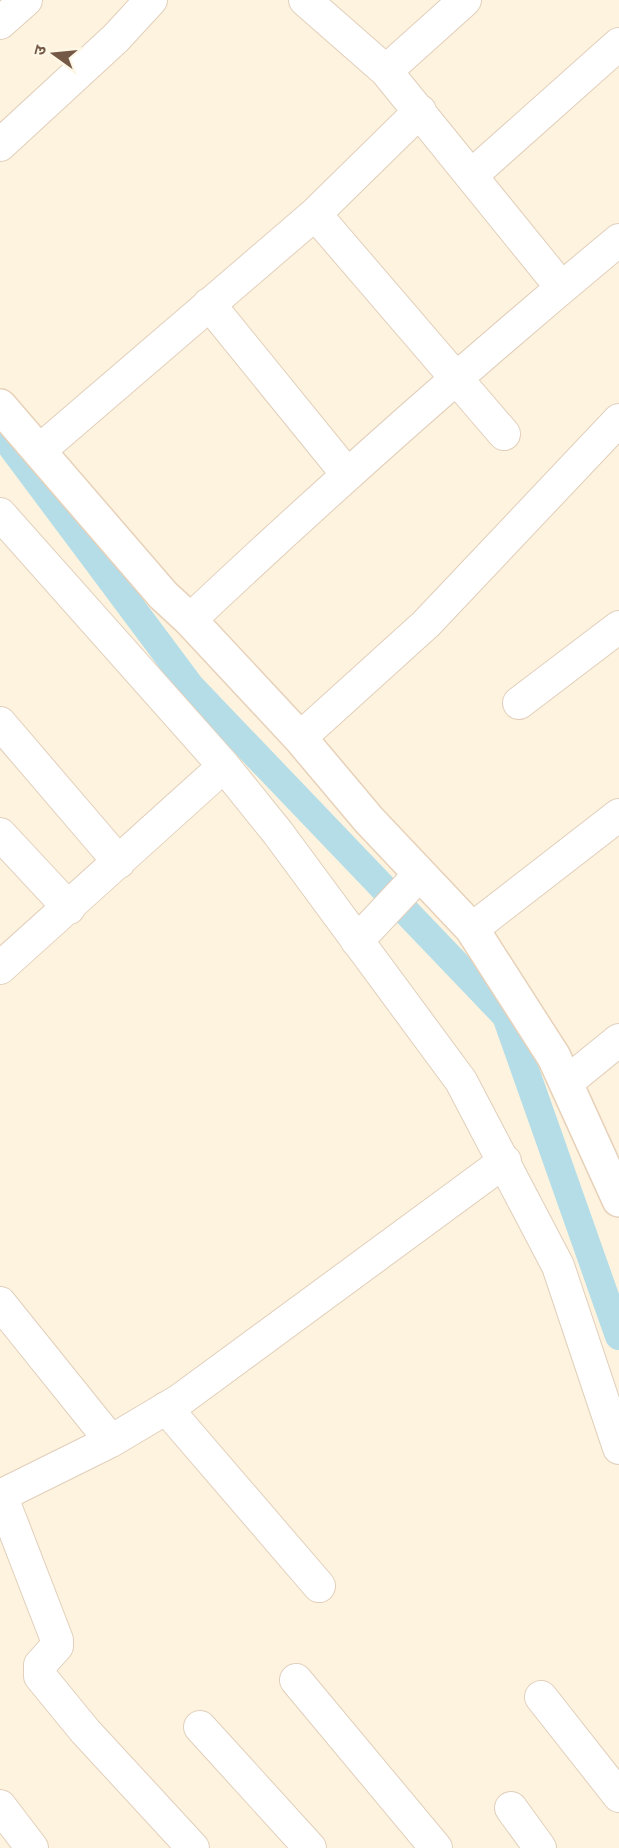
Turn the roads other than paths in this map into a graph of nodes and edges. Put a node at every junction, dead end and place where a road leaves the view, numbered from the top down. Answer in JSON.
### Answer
{"nodes":[{"id":1,"x":26,"y":0,"type":"edge"},
{"id":2,"x":151,"y":0,"type":"edge"},
{"id":3,"x":305,"y":0,"type":"edge"},
{"id":4,"x":465,"y":0,"type":"edge"},
{"id":5,"x":0,"y":23,"type":"edge"},
{"id":6,"x":619,"y":44,"type":"edge"},
{"id":7,"x":386,"y":71,"type":"junction"},
{"id":8,"x":420,"y":111,"type":"junction"},
{"id":9,"x":0,"y":145,"type":"edge"},
{"id":10,"x":472,"y":175,"type":"junction"},
{"id":11,"x":315,"y":214,"type":"junction"},
{"id":12,"x":619,"y":240,"type":"edge"},
{"id":13,"x":561,"y":287,"type":"junction"},
{"id":14,"x":208,"y":304,"type":"junction"},
{"id":15,"x":455,"y":378,"type":"junction"},
{"id":16,"x":0,"y":406,"type":"edge"},
{"id":17,"x":619,"y":420,"type":"edge"},
{"id":18,"x":504,"y":434,"type":"dead end"},
{"id":19,"x":39,"y":451,"type":"junction"},
{"id":20,"x":346,"y":474,"type":"junction"},
{"id":21,"x":0,"y":514,"type":"edge"},
{"id":22,"x":190,"y":620,"type":"junction"},
{"id":23,"x":619,"y":627,"type":"edge"},
{"id":24,"x":519,"y":703,"type":"dead end"},
{"id":25,"x":0,"y":723,"type":"edge"},
{"id":26,"x":300,"y":738,"type":"junction"},
{"id":27,"x":224,"y":766,"type":"junction"},
{"id":28,"x":619,"y":815,"type":"edge"},
{"id":29,"x":0,"y":834,"type":"edge"},
{"id":30,"x":119,"y":862,"type":"junction"},
{"id":31,"x":410,"y":884,"type":"junction"},
{"id":32,"x":69,"y":908,"type":"junction"},
{"id":33,"x":472,"y":929,"type":"junction"},
{"id":34,"x":368,"y":930,"type":"junction"},
{"id":35,"x":0,"y":968,"type":"edge"},
{"id":36,"x":619,"y":1040,"type":"edge"},
{"id":37,"x":566,"y":1083,"type":"junction"},
{"id":38,"x":505,"y":1161,"type":"junction"},
{"id":39,"x":619,"y":1200,"type":"edge"},
{"id":40,"x":0,"y":1303,"type":"edge"},
{"id":41,"x":166,"y":1408,"type":"junction"},
{"id":42,"x":111,"y":1441,"type":"junction"},
{"id":43,"x":619,"y":1448,"type":"edge"},
{"id":44,"x":1,"y":1495,"type":"edge"},
{"id":45,"x":319,"y":1586,"type":"dead end"},
{"id":46,"x":296,"y":1680,"type":"dead end"},
{"id":47,"x":541,"y":1697,"type":"dead end"},
{"id":48,"x":200,"y":1727,"type":"dead end"},
{"id":49,"x":619,"y":1796,"type":"edge"},
{"id":50,"x":0,"y":1806,"type":"edge"},
{"id":51,"x":511,"y":1808,"type":"dead end"},
{"id":52,"x":189,"y":1846,"type":"edge"},
{"id":53,"x":32,"y":1848,"type":"edge"},
{"id":54,"x":310,"y":1848,"type":"edge"},
{"id":55,"x":436,"y":1848,"type":"edge"},
{"id":56,"x":540,"y":1848,"type":"edge"}],
"edges":[{"from":1,"to":5,"type":"street"},
{"from":2,"to":9,"type":"street"},
{"from":3,"to":7,"type":"street"},
{"from":4,"to":7,"type":"street"},
{"from":6,"to":10,"type":"street"},
{"from":7,"to":8,"type":"street"},
{"from":8,"to":10,"type":"street"},
{"from":8,"to":11,"type":"street"},
{"from":10,"to":13,"type":"street"},
{"from":11,"to":14,"type":"street"},
{"from":11,"to":15,"type":"street"},
{"from":12,"to":13,"type":"street"},
{"from":13,"to":15,"type":"street"},
{"from":14,"to":19,"type":"street"},
{"from":14,"to":20,"type":"street"},
{"from":15,"to":18,"type":"street"},
{"from":15,"to":20,"type":"street"},
{"from":16,"to":19,"type":"street"},
{"from":17,"to":26,"type":"street"},
{"from":19,"to":22,"type":"street"},
{"from":20,"to":22,"type":"street"},
{"from":21,"to":27,"type":"street"},
{"from":22,"to":26,"type":"street"},
{"from":23,"to":24,"type":"street"},
{"from":25,"to":30,"type":"street"},
{"from":26,"to":31,"type":"street"},
{"from":27,"to":30,"type":"street"},
{"from":27,"to":34,"type":"street"},
{"from":28,"to":33,"type":"street"},
{"from":29,"to":32,"type":"street"},
{"from":30,"to":32,"type":"street"},
{"from":31,"to":33,"type":"street"},
{"from":31,"to":34,"type":"street"},
{"from":32,"to":35,"type":"street"},
{"from":33,"to":37,"type":"street"},
{"from":34,"to":38,"type":"street"},
{"from":36,"to":37,"type":"street"},
{"from":37,"to":39,"type":"street"},
{"from":38,"to":41,"type":"street"},
{"from":38,"to":43,"type":"street"},
{"from":40,"to":42,"type":"street"},
{"from":41,"to":42,"type":"street"},
{"from":41,"to":45,"type":"street"},
{"from":42,"to":44,"type":"street"},
{"from":44,"to":52,"type":"street"},
{"from":46,"to":55,"type":"street"},
{"from":47,"to":49,"type":"street"},
{"from":48,"to":54,"type":"street"},
{"from":50,"to":53,"type":"street"},
{"from":51,"to":56,"type":"street"}]}
